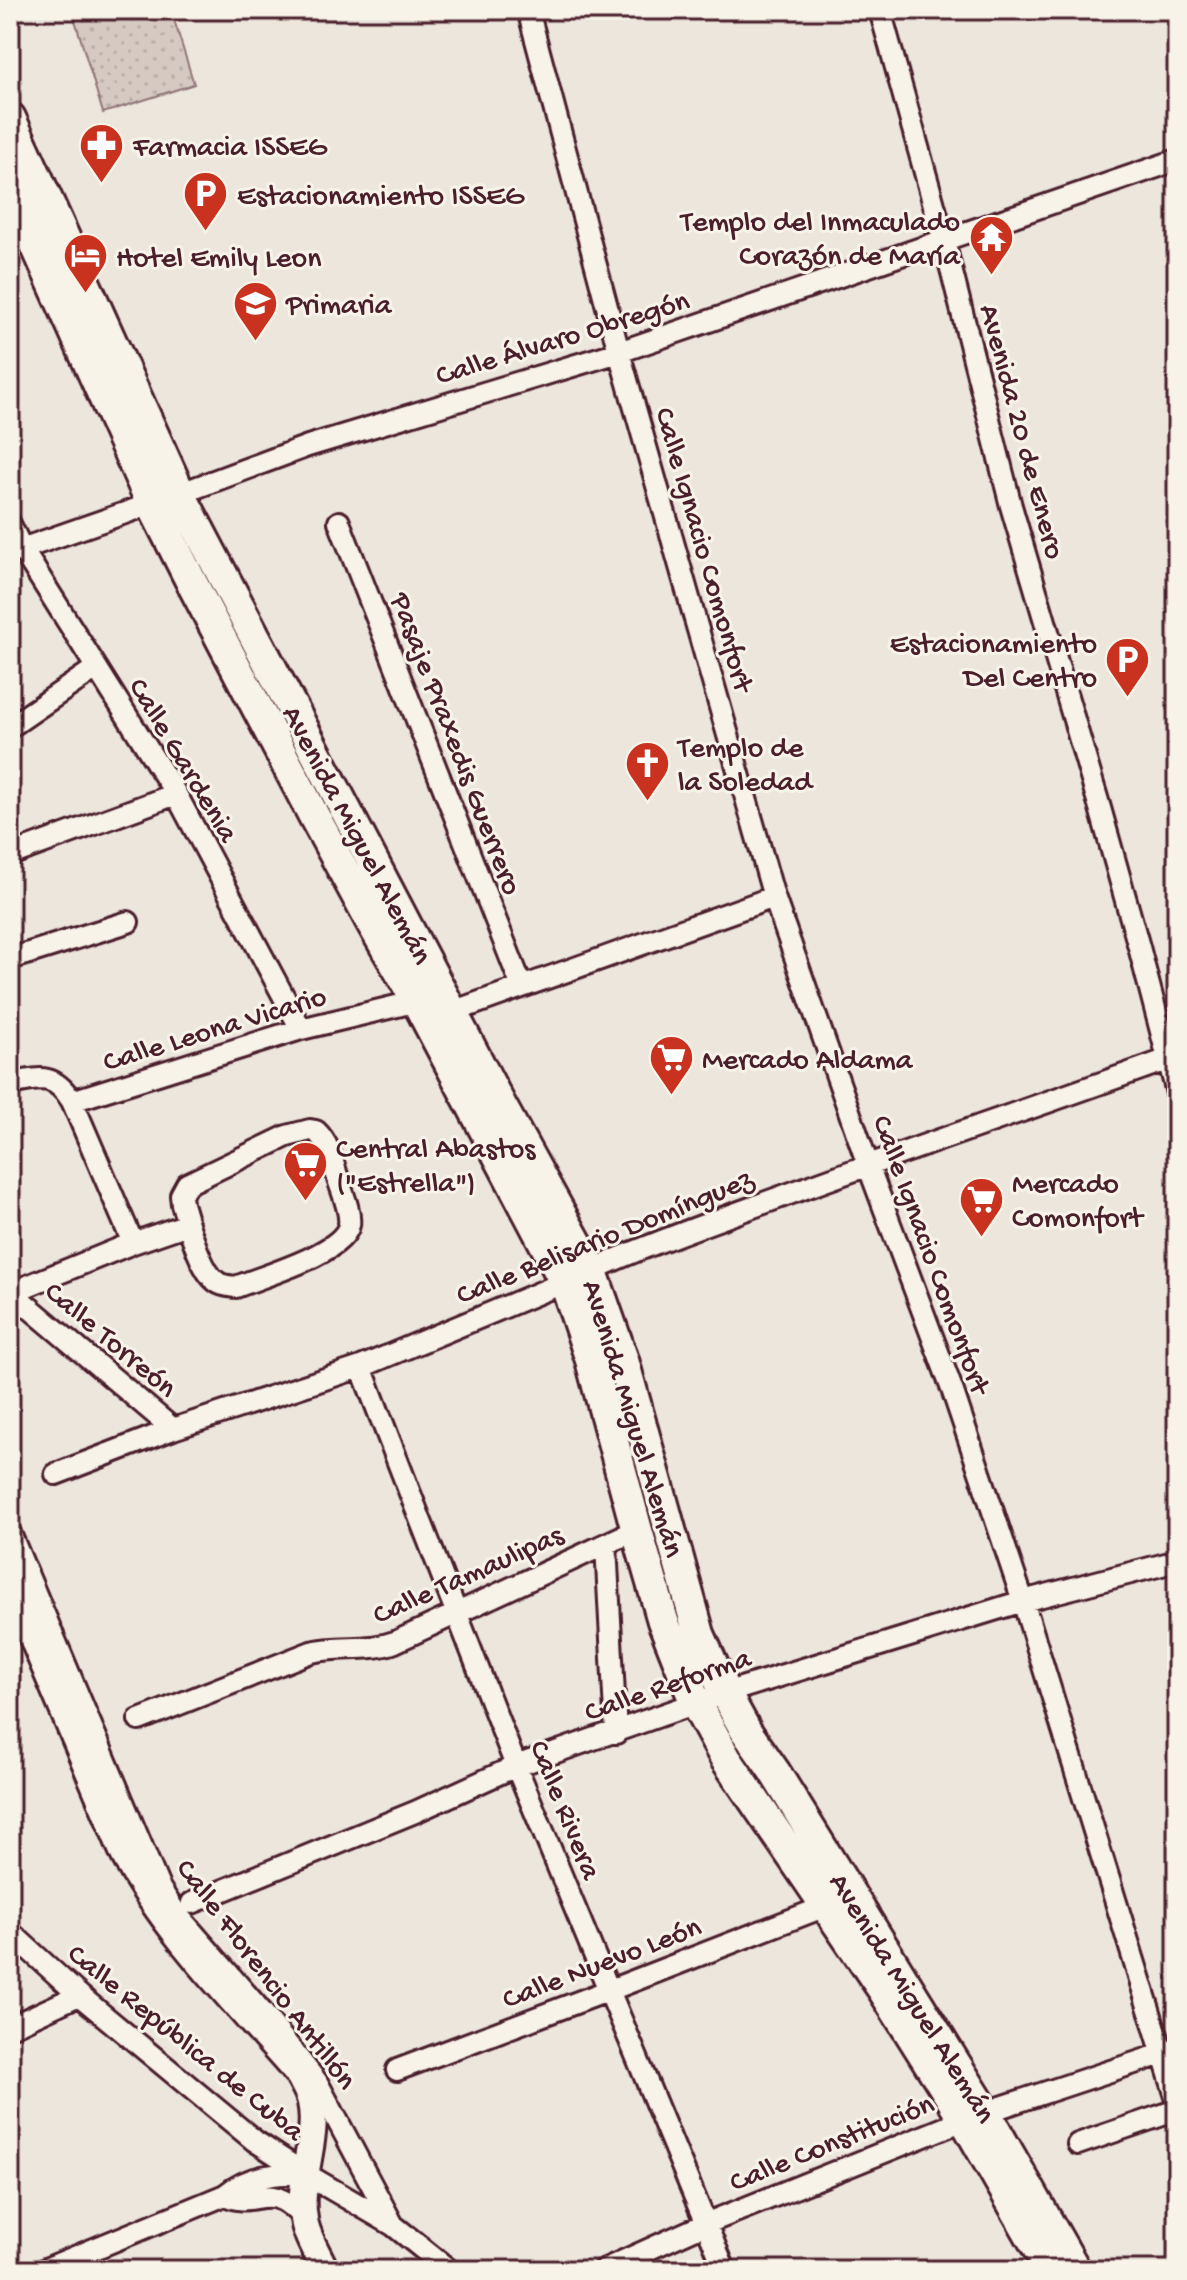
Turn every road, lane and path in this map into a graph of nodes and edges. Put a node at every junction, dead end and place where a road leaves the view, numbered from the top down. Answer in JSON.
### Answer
{"nodes":[{"id":1,"x":528,"y":10,"type":"edge"},
{"id":2,"x":880,"y":10,"type":"edge"},
{"id":3,"x":10,"y":118,"type":"edge"},
{"id":4,"x":1177,"y":160,"type":"edge"},
{"id":5,"x":10,"y":187,"type":"edge"},
{"id":6,"x":944,"y":241,"type":"junction"},
{"id":7,"x":619,"y":352,"type":"junction"},
{"id":8,"x":166,"y":499,"type":"junction"},
{"id":9,"x":339,"y":522,"type":"dead end"},
{"id":10,"x":10,"y":524,"type":"edge"},
{"id":11,"x":16,"y":551,"type":"edge"},
{"id":12,"x":96,"y":668,"type":"junction"},
{"id":13,"x":10,"y":727,"type":"edge"},
{"id":14,"x":176,"y":794,"type":"junction"},
{"id":15,"x":10,"y":855,"type":"edge"},
{"id":16,"x":774,"y":897,"type":"junction"},
{"id":17,"x":128,"y":922,"type":"dead end"},
{"id":18,"x":10,"y":959,"type":"edge"},
{"id":19,"x":522,"y":987,"type":"junction"},
{"id":20,"x":438,"y":1003,"type":"junction"},
{"id":21,"x":301,"y":1029,"type":"junction"},
{"id":22,"x":1172,"y":1058,"type":"edge"},
{"id":23,"x":10,"y":1084,"type":"edge"},
{"id":24,"x":1177,"y":1093,"type":"edge"},
{"id":25,"x":72,"y":1101,"type":"junction"},
{"id":26,"x":868,"y":1165,"type":"junction"},
{"id":27,"x":188,"y":1224,"type":"junction"},
{"id":28,"x":133,"y":1243,"type":"junction"},
{"id":29,"x":578,"y":1276,"type":"junction"},
{"id":30,"x":11,"y":1292,"type":"edge"},
{"id":31,"x":361,"y":1367,"type":"junction"},
{"id":32,"x":173,"y":1429,"type":"junction"},
{"id":33,"x":56,"y":1474,"type":"dead end"},
{"id":34,"x":636,"y":1530,"type":"junction"},
{"id":35,"x":10,"y":1533,"type":"edge"},
{"id":36,"x":606,"y":1545,"type":"junction"},
{"id":37,"x":1177,"y":1561,"type":"edge"},
{"id":38,"x":10,"y":1584,"type":"edge"},
{"id":39,"x":1023,"y":1601,"type":"junction"},
{"id":40,"x":457,"y":1613,"type":"junction"},
{"id":41,"x":725,"y":1693,"type":"junction"},
{"id":42,"x":696,"y":1704,"type":"junction"},
{"id":43,"x":139,"y":1720,"type":"dead end"},
{"id":44,"x":616,"y":1733,"type":"junction"},
{"id":45,"x":516,"y":1766,"type":"junction"},
{"id":46,"x":192,"y":1903,"type":"dead end"},
{"id":47,"x":826,"y":1906,"type":"junction"},
{"id":48,"x":10,"y":1932,"type":"edge"},
{"id":49,"x":610,"y":1990,"type":"junction"},
{"id":50,"x":79,"y":1995,"type":"junction"},
{"id":51,"x":10,"y":2027,"type":"edge"},
{"id":52,"x":1170,"y":2051,"type":"edge"},
{"id":53,"x":397,"y":2070,"type":"dead end"},
{"id":54,"x":1177,"y":2100,"type":"edge"},
{"id":55,"x":1177,"y":2110,"type":"edge"},
{"id":56,"x":975,"y":2116,"type":"junction"},
{"id":57,"x":1078,"y":2144,"type":"dead end"},
{"id":58,"x":304,"y":2173,"type":"junction"},
{"id":59,"x":225,"y":2195,"type":"junction"},
{"id":60,"x":304,"y":2219,"type":"junction"},
{"id":61,"x":705,"y":2224,"type":"junction"},
{"id":62,"x":393,"y":2225,"type":"junction"},
{"id":63,"x":43,"y":2270,"type":"edge"},
{"id":64,"x":325,"y":2270,"type":"edge"},
{"id":65,"x":449,"y":2270,"type":"edge"},
{"id":66,"x":603,"y":2270,"type":"edge"},
{"id":67,"x":725,"y":2270,"type":"edge"},
{"id":68,"x":1051,"y":2270,"type":"edge"},
{"id":69,"x":1075,"y":2270,"type":"edge"}],
"edges":[{"from":1,"to":7,"type":"street","name":"Calle Ignacio Comonfort"},
{"from":2,"to":6,"type":"street","name":"Avenida 20 de Enero"},
{"from":3,"to":8,"type":"main road","name":"Avenida Miguel Alemán"},
{"from":4,"to":6,"type":"street","name":"Calle Álvaro Obregón"},
{"from":5,"to":8,"type":"main road","name":"Avenida Miguel Alemán"},
{"from":6,"to":7,"type":"street","name":"Calle Álvaro Obregón"},
{"from":6,"to":22,"type":"street","name":"Avenida 20 de Enero"},
{"from":7,"to":8,"type":"street","name":"Calle Álvaro Obregón"},
{"from":7,"to":16,"type":"street","name":"Calle Ignacio Comonfort"},
{"from":8,"to":11,"type":"street","name":"Calle Álvaro Obregón"},
{"from":8,"to":20,"type":"main road","name":"Avenida Miguel Alemán"},
{"from":9,"to":19,"type":"street","name":"Pasaje Praxedis Guerrero"},
{"from":10,"to":11,"type":"street","name":"Calle Gardenia"},
{"from":11,"to":12,"type":"street","name":"Calle Gardenia"},
{"from":12,"to":13,"type":"street"},
{"from":12,"to":14,"type":"street","name":"Calle Gardenia"},
{"from":14,"to":15,"type":"street"},
{"from":14,"to":21,"type":"street","name":"Calle Gardenia"},
{"from":16,"to":19,"type":"street","name":"Calle Leona Vicario"},
{"from":16,"to":26,"type":"street","name":"Calle Ignacio Comonfort"},
{"from":17,"to":18,"type":"street"},
{"from":19,"to":20,"type":"street","name":"Calle Leona Vicario"},
{"from":20,"to":21,"type":"street","name":"Calle Leona Vicario"},
{"from":20,"to":29,"type":"main road","name":"Avenida Miguel Alemán"},
{"from":21,"to":25,"type":"street","name":"Calle Leona Vicario"},
{"from":22,"to":24,"type":"street","name":"Avenida 20 de Enero"},
{"from":22,"to":26,"type":"street","name":"Calle Belisario Domínguez"},
{"from":23,"to":25,"type":"street","name":"Calle Leona Vicario"},
{"from":25,"to":28,"type":"street"},
{"from":26,"to":29,"type":"street","name":"Calle Belisario Domínguez"},
{"from":26,"to":39,"type":"street","name":"Calle Ignacio Comonfort"},
{"from":27,"to":27,"type":"street"},
{"from":27,"to":28,"type":"street"},
{"from":28,"to":30,"type":"street"},
{"from":29,"to":31,"type":"street","name":"Calle Belisario Domínguez"},
{"from":29,"to":34,"type":"main road","name":"Avenida Miguel Alemán"},
{"from":29,"to":41,"type":"main road","name":"Avenida Miguel Alemán"},
{"from":30,"to":32,"type":"street","name":"Calle Torreón"},
{"from":31,"to":32,"type":"street","name":"Calle Belisario Domínguez"},
{"from":31,"to":40,"type":"street","name":"Calle Rivera"},
{"from":32,"to":33,"type":"street","name":"Calle Belisario Domínguez"},
{"from":34,"to":36,"type":"street","name":"Calle Tamaulipas"},
{"from":34,"to":42,"type":"main road","name":"Avenida Miguel Alemán"},
{"from":35,"to":62,"type":"street","name":"Calle Florencio Antillón"},
{"from":36,"to":40,"type":"street","name":"Calle Tamaulipas"},
{"from":36,"to":44,"type":"street"},
{"from":37,"to":39,"type":"street","name":"Calle Reforma"},
{"from":38,"to":58,"type":"street","name":"Calle Florencio Antillón"},
{"from":39,"to":41,"type":"street","name":"Calle Reforma"},
{"from":39,"to":52,"type":"street","name":"Calle Ignacio Comonfort"},
{"from":40,"to":43,"type":"street","name":"Calle Tamaulipas"},
{"from":40,"to":45,"type":"street","name":"Calle Rivera"},
{"from":41,"to":42,"type":"street","name":"Calle Reforma"},
{"from":41,"to":56,"type":"main road","name":"Avenida Miguel Alemán"},
{"from":42,"to":44,"type":"street","name":"Calle Reforma"},
{"from":42,"to":47,"type":"main road","name":"Avenida Miguel Alemán"},
{"from":44,"to":45,"type":"street","name":"Calle Reforma"},
{"from":45,"to":46,"type":"street","name":"Calle Reforma"},
{"from":45,"to":49,"type":"street","name":"Calle Rivera"},
{"from":47,"to":49,"type":"street","name":"Calle Nuevo León"},
{"from":47,"to":56,"type":"main road","name":"Avenida Miguel Alemán"},
{"from":48,"to":50,"type":"street","name":"Calle República de Cuba"},
{"from":49,"to":53,"type":"street","name":"Calle Nuevo León"},
{"from":49,"to":61,"type":"street","name":"Calle Rivera"},
{"from":50,"to":51,"type":"street"},
{"from":50,"to":58,"type":"street","name":"Calle República de Cuba"},
{"from":52,"to":54,"type":"street","name":"Calle Ignacio Comonfort"},
{"from":52,"to":56,"type":"street","name":"Calle Constitución"},
{"from":55,"to":57,"type":"street"},
{"from":56,"to":61,"type":"street","name":"Calle Constitución"},
{"from":56,"to":68,"type":"main road","name":"Avenida Miguel Alemán"},
{"from":56,"to":69,"type":"main road","name":"Avenida Miguel Alemán"},
{"from":58,"to":59,"type":"street"},
{"from":58,"to":60,"type":"street","name":"Calle Florencio Antillón"},
{"from":58,"to":62,"type":"street","name":"Calle República de Cuba"},
{"from":59,"to":60,"type":"street"},
{"from":59,"to":63,"type":"street"},
{"from":60,"to":64,"type":"street"},
{"from":61,"to":66,"type":"street","name":"Calle Constitución"},
{"from":61,"to":67,"type":"street","name":"Calle Rivera"},
{"from":62,"to":65,"type":"street","name":"Calle República de Cuba"}]}
